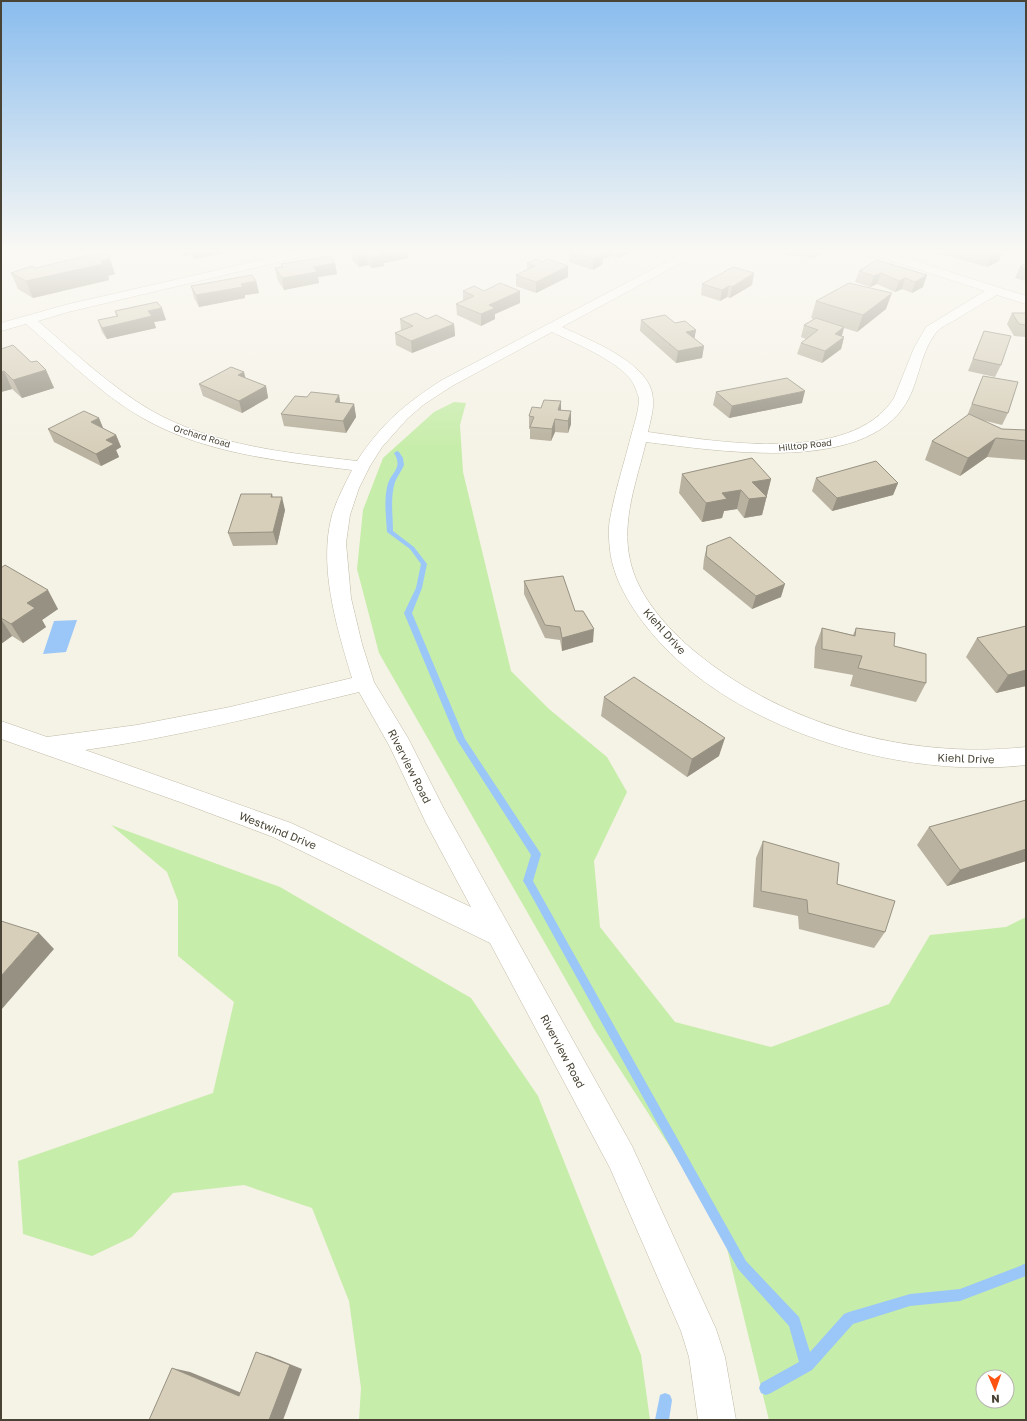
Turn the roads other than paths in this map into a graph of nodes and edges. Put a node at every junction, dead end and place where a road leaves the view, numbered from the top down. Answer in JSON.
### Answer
{"nodes":[{"id":1,"x":43,"y":315,"type":"edge"},
{"id":2,"x":576,"y":315,"type":"edge"},
{"id":3,"x":955,"y":315,"type":"edge"},
{"id":4,"x":28,"y":319,"type":"junction"},
{"id":5,"x":1,"y":327,"type":"edge"},
{"id":6,"x":552,"y":328,"type":"junction"},
{"id":7,"x":639,"y":436,"type":"junction"},
{"id":8,"x":362,"y":466,"type":"junction"},
{"id":9,"x":364,"y":683,"type":"junction"},
{"id":10,"x":1,"y":730,"type":"edge"},
{"id":11,"x":47,"y":746,"type":"junction"},
{"id":12,"x":1026,"y":756,"type":"edge"},
{"id":13,"x":500,"y":934,"type":"junction"},
{"id":14,"x":717,"y":1420,"type":"edge"}],
"edges":[{"from":1,"to":4,"type":"street"},
{"from":2,"to":6,"type":"street","name":"Riverview Road"},
{"from":3,"to":7,"type":"street","name":"Hilltop Road"},
{"from":4,"to":5,"type":"street"},
{"from":4,"to":8,"type":"street","name":"Orchard Road"},
{"from":6,"to":7,"type":"street","name":"Kiehl Drive"},
{"from":6,"to":8,"type":"street","name":"Riverview Road"},
{"from":7,"to":12,"type":"street","name":"Kiehl Drive"},
{"from":8,"to":9,"type":"street","name":"Riverview Road"},
{"from":9,"to":11,"type":"street","name":"Westwind Drive"},
{"from":9,"to":13,"type":"street","name":"Riverview Road"},
{"from":10,"to":11,"type":"street","name":"Westwind Drive"},
{"from":11,"to":13,"type":"street","name":"Westwind Drive"},
{"from":13,"to":14,"type":"street","name":"Riverview Road"}]}
